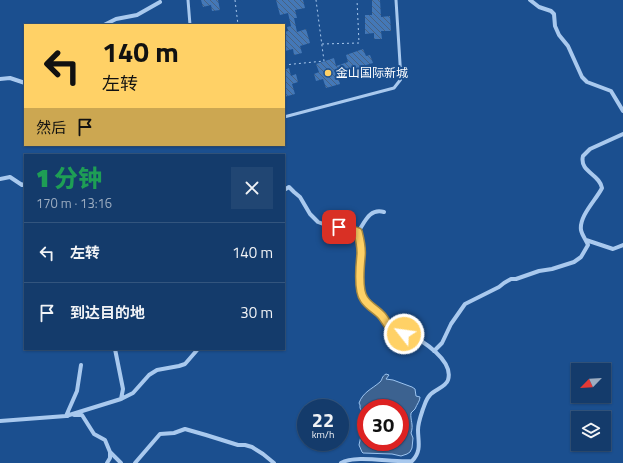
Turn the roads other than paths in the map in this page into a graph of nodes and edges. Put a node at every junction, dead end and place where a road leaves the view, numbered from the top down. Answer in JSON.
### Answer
{"nodes":[{"id":1,"x":188,"y":0,"type":"edge"},
{"id":2,"x":396,"y":0,"type":"edge"},
{"id":3,"x":530,"y":0,"type":"edge"},
{"id":4,"x":160,"y":2,"type":"dead end"},
{"id":5,"x":106,"y":24,"type":"edge"},
{"id":6,"x":190,"y":24,"type":"edge"},
{"id":7,"x":0,"y":79,"type":"edge"},
{"id":8,"x":24,"y":83,"type":"edge"},
{"id":9,"x":623,"y":111,"type":"edge"},
{"id":10,"x":285,"y":117,"type":"edge"},
{"id":11,"x":623,"y":134,"type":"edge"},
{"id":12,"x":0,"y":179,"type":"edge"},
{"id":13,"x":24,"y":184,"type":"edge"},
{"id":14,"x":285,"y":189,"type":"edge"},
{"id":15,"x":384,"y":212,"type":"dead end"},
{"id":16,"x":358,"y":232,"type":"junction"},
{"id":17,"x":586,"y":240,"type":"junction"},
{"id":18,"x":623,"y":245,"type":"edge"},
{"id":19,"x":115,"y":350,"type":"edge"},
{"id":20,"x":197,"y":350,"type":"edge"},
{"id":21,"x":434,"y":351,"type":"junction"},
{"id":22,"x":81,"y":365,"type":"dead end"},
{"id":23,"x":122,"y":398,"type":"junction"},
{"id":24,"x":66,"y":416,"type":"junction"},
{"id":25,"x":0,"y":421,"type":"edge"},
{"id":26,"x":110,"y":452,"type":"junction"},
{"id":27,"x":107,"y":463,"type":"edge"},
{"id":28,"x":121,"y":463,"type":"edge"},
{"id":29,"x":135,"y":463,"type":"edge"},
{"id":30,"x":274,"y":463,"type":"edge"},
{"id":31,"x":342,"y":463,"type":"edge"}],
"edges":[{"from":1,"to":6,"type":"lane"},
{"from":2,"to":10,"type":"lane"},
{"from":3,"to":9,"type":"street"},
{"from":4,"to":5,"type":"street"},
{"from":7,"to":8,"type":"street"},
{"from":11,"to":17,"type":"street"},
{"from":12,"to":13,"type":"street"},
{"from":14,"to":16,"type":"street"},
{"from":15,"to":16,"type":"street"},
{"from":16,"to":21,"type":"street"},
{"from":17,"to":18,"type":"street"},
{"from":17,"to":21,"type":"street"},
{"from":19,"to":23,"type":"street"},
{"from":20,"to":23,"type":"street"},
{"from":21,"to":31,"type":"street"},
{"from":22,"to":24,"type":"street"},
{"from":23,"to":24,"type":"street"},
{"from":24,"to":25,"type":"street"},
{"from":24,"to":26,"type":"street"},
{"from":26,"to":27,"type":"street"},
{"from":26,"to":28,"type":"street"},
{"from":29,"to":30,"type":"street"}]}
